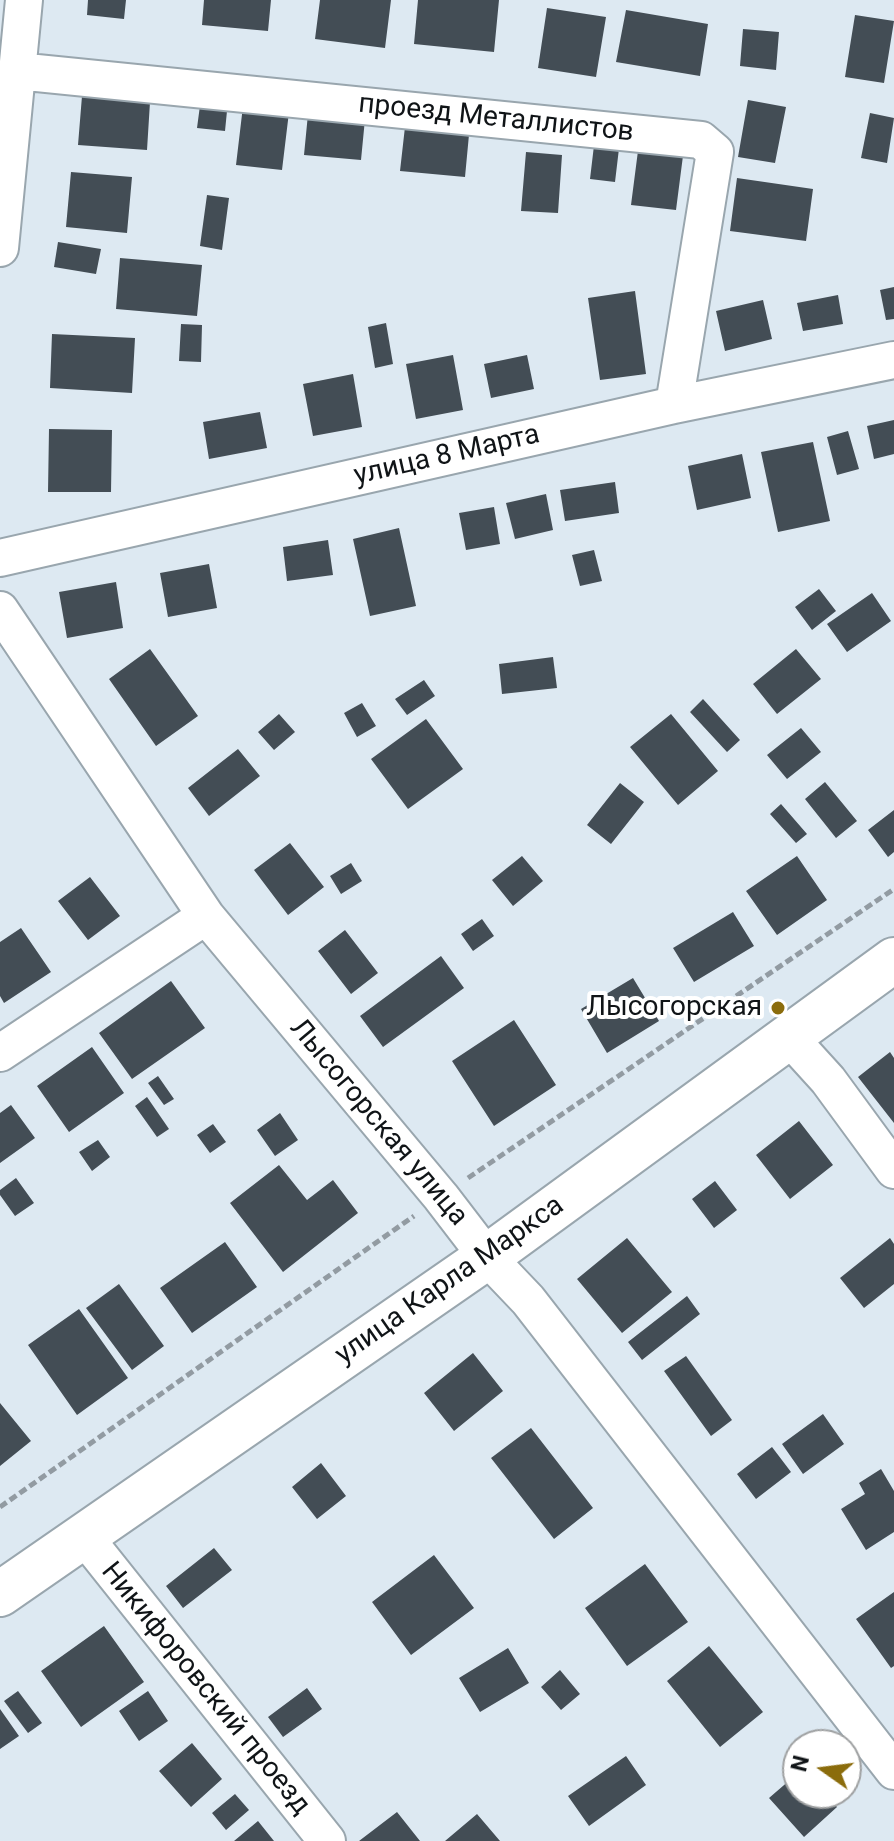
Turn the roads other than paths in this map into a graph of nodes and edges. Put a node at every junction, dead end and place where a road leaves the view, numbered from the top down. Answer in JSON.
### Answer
{"nodes":[{"id":1,"x":24,"y":0,"type":"edge"},
{"id":2,"x":17,"y":71,"type":"junction"},
{"id":3,"x":0,"y":248,"type":"edge"},
{"id":4,"x":894,"y":360,"type":"edge"},
{"id":5,"x":674,"y":405,"type":"junction"},
{"id":6,"x":0,"y":558,"type":"edge"},
{"id":7,"x":0,"y":610,"type":"edge"},
{"id":8,"x":206,"y":916,"type":"junction"},
{"id":9,"x":894,"y":960,"type":"edge"},
{"id":10,"x":788,"y":1036,"type":"junction"},
{"id":11,"x":0,"y":1053,"type":"edge"},
{"id":12,"x":894,"y":1170,"type":"edge"},
{"id":13,"x":487,"y":1257,"type":"junction"},
{"id":14,"x":83,"y":1535,"type":"junction"},
{"id":15,"x":0,"y":1594,"type":"edge"},
{"id":16,"x":894,"y":1771,"type":"edge"},
{"id":17,"x":327,"y":1841,"type":"edge"}],
"edges":[{"from":1,"to":2,"type":"street"},
{"from":2,"to":3,"type":"street"},
{"from":2,"to":5,"type":"street","name":"проезд Металлистов"},
{"from":4,"to":5,"type":"street","name":"улица 8 Марта"},
{"from":5,"to":6,"type":"street","name":"улица 8 Марта"},
{"from":7,"to":8,"type":"street","name":"Лысогорская улица"},
{"from":8,"to":11,"type":"street"},
{"from":8,"to":13,"type":"street","name":"Лысогорская улица"},
{"from":9,"to":10,"type":"main road","name":"улица Карла Маркса"},
{"from":10,"to":12,"type":"street"},
{"from":10,"to":13,"type":"main road","name":"улица Карла Маркса"},
{"from":13,"to":14,"type":"main road","name":"улица Карла Маркса"},
{"from":13,"to":16,"type":"street","name":"Лысогорская улица"},
{"from":14,"to":15,"type":"main road","name":"улица Карла Маркса"},
{"from":14,"to":17,"type":"street","name":"Никифоровский проезд"}]}
